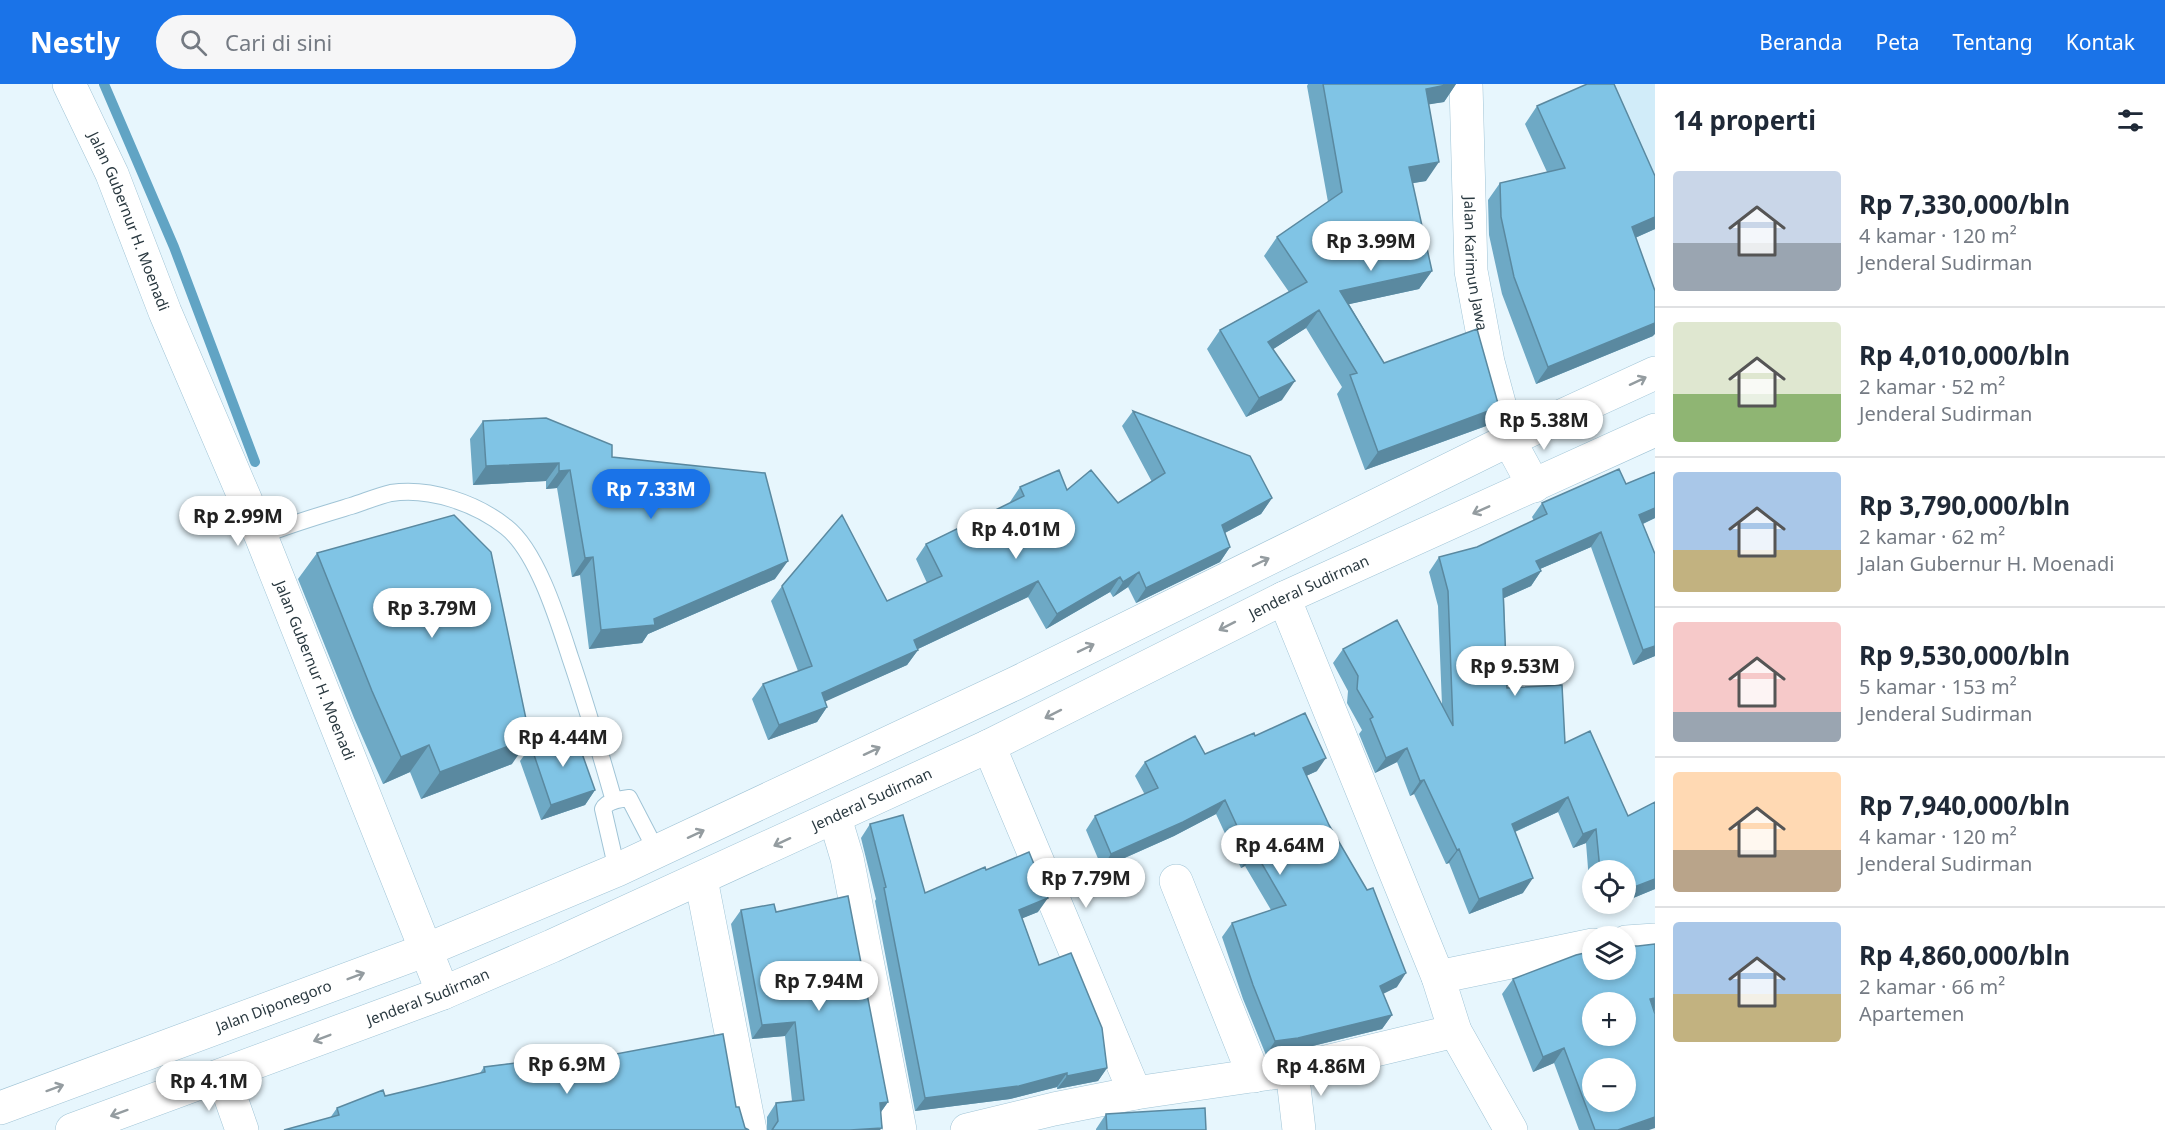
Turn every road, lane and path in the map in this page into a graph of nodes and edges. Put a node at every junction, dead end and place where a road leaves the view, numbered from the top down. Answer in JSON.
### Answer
{"nodes":[{"id":1,"x":69,"y":84,"type":"edge"},
{"id":2,"x":1467,"y":84,"type":"edge"},
{"id":3,"x":1655,"y":373,"type":"edge"},
{"id":4,"x":1655,"y":430,"type":"edge"},
{"id":5,"x":1509,"y":440,"type":"junction"},
{"id":6,"x":1534,"y":486,"type":"junction"},
{"id":7,"x":261,"y":536,"type":"junction"},
{"id":8,"x":1284,"y":598,"type":"junction"},
{"id":9,"x":989,"y":746,"type":"junction"},
{"id":10,"x":614,"y":801,"type":"junction"},
{"id":11,"x":835,"y":818,"type":"junction"},
{"id":12,"x":657,"y":852,"type":"junction"},
{"id":13,"x":617,"y":870,"type":"junction"},
{"id":14,"x":701,"y":879,"type":"junction"},
{"id":15,"x":1176,"y":881,"type":"dead end"},
{"id":16,"x":1655,"y":940,"type":"edge"},
{"id":17,"x":1636,"y":941,"type":"edge"},
{"id":18,"x":1582,"y":947,"type":"edge"},
{"id":19,"x":426,"y":950,"type":"junction"},
{"id":20,"x":1438,"y":977,"type":"junction"},
{"id":21,"x":443,"y":993,"type":"junction"},
{"id":22,"x":1455,"y":1031,"type":"junction"},
{"id":23,"x":207,"y":1032,"type":"junction"},
{"id":24,"x":1292,"y":1071,"type":"junction"},
{"id":25,"x":223,"y":1076,"type":"junction"},
{"id":26,"x":1254,"y":1076,"type":"junction"},
{"id":27,"x":1135,"y":1093,"type":"junction"},
{"id":28,"x":0,"y":1108,"type":"edge"},
{"id":29,"x":72,"y":1130,"type":"edge"},
{"id":30,"x":242,"y":1130,"type":"edge"},
{"id":31,"x":750,"y":1130,"type":"edge"},
{"id":32,"x":900,"y":1130,"type":"edge"},
{"id":33,"x":967,"y":1130,"type":"edge"},
{"id":34,"x":1299,"y":1130,"type":"edge"},
{"id":35,"x":1510,"y":1130,"type":"edge"}],
"edges":[{"from":1,"to":7,"type":"main road","name":"Jalan Gubernur H. Moenadi"},
{"from":2,"to":5,"type":"main road","name":"Jalan Karimun Jawa"},
{"from":5,"to":3,"type":"main road","one_way":true},
{"from":4,"to":6,"type":"main road","name":"Jenderal Sudirman"},
{"from":5,"to":6,"type":"main road","name":"Jalan Karimun Jawa"},
{"from":12,"to":5,"type":"main road","one_way":true},
{"from":6,"to":8,"type":"main road","name":"Jenderal Sudirman","one_way":true},
{"from":7,"to":10,"type":"lane"},
{"from":7,"to":19,"type":"main road","name":"Jalan Gubernur H. Moenadi"},
{"from":8,"to":9,"type":"main road","name":"Jenderal Sudirman","one_way":true},
{"from":8,"to":20,"type":"main road"},
{"from":9,"to":11,"type":"main road","name":"Jenderal Sudirman"},
{"from":9,"to":27,"type":"main road"},
{"from":10,"to":12,"type":"lane"},
{"from":10,"to":13,"type":"lane"},
{"from":11,"to":14,"type":"main road","name":"Jenderal Sudirman","one_way":true},
{"from":11,"to":32,"type":"main road"},
{"from":12,"to":13,"type":"main road"},
{"from":13,"to":19,"type":"main road","name":"Jalan Diponegoro"},
{"from":14,"to":21,"type":"main road","name":"Jenderal Sudirman"},
{"from":14,"to":31,"type":"main road"},
{"from":15,"to":26,"type":"main road"},
{"from":16,"to":17,"type":"main road"},
{"from":18,"to":20,"type":"main road"},
{"from":19,"to":21,"type":"main road","name":"Jalan Gubernur H. Moenadi"},
{"from":23,"to":19,"type":"main road","name":"Jalan Diponegoro","one_way":true},
{"from":20,"to":22,"type":"main road"},
{"from":21,"to":25,"type":"main road","name":"Jenderal Sudirman","one_way":true},
{"from":22,"to":24,"type":"main road"},
{"from":22,"to":35,"type":"main road"},
{"from":23,"to":25,"type":"main road"},
{"from":28,"to":23,"type":"main road","name":"Jalan Diponegoro","one_way":true},
{"from":24,"to":26,"type":"main road"},
{"from":24,"to":34,"type":"main road"},
{"from":25,"to":29,"type":"main road","name":"Jenderal Sudirman","one_way":true},
{"from":25,"to":30,"type":"main road"},
{"from":26,"to":27,"type":"main road"},
{"from":27,"to":33,"type":"main road"}]}
